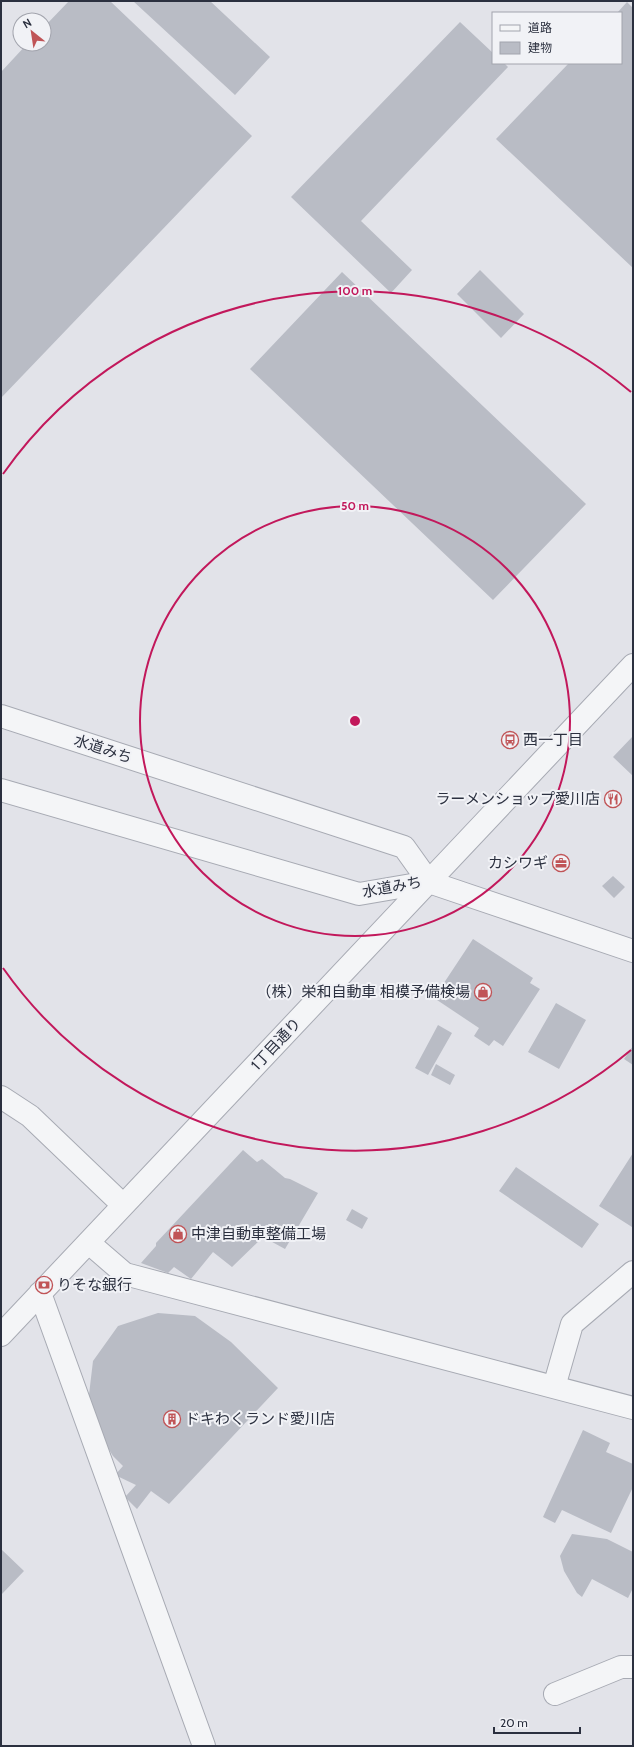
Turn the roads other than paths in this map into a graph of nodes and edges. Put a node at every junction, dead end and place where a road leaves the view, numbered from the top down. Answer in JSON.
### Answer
{"nodes":[{"id":1,"x":633,"y":665,"type":"edge"},
{"id":2,"x":1,"y":716,"type":"edge"},
{"id":3,"x":1,"y":790,"type":"edge"},
{"id":4,"x":429,"y":882,"type":"junction"},
{"id":5,"x":633,"y":951,"type":"edge"},
{"id":6,"x":1,"y":1097,"type":"edge"},
{"id":7,"x":123,"y":1205,"type":"junction"},
{"id":8,"x":89,"y":1243,"type":"junction"},
{"id":9,"x":633,"y":1272,"type":"edge"},
{"id":10,"x":40,"y":1293,"type":"junction"},
{"id":11,"x":1,"y":1334,"type":"edge"},
{"id":12,"x":554,"y":1387,"type":"junction"},
{"id":13,"x":633,"y":1408,"type":"edge"},
{"id":14,"x":633,"y":1667,"type":"edge"},
{"id":15,"x":555,"y":1694,"type":"dead end"},
{"id":16,"x":204,"y":1746,"type":"edge"}],
"edges":[{"from":1,"to":4,"type":"street","name":"1丁目通り"},
{"from":2,"to":4,"type":"street","name":"水道みち"},
{"from":3,"to":4,"type":"street","name":"水道みち"},
{"from":4,"to":5,"type":"street"},
{"from":4,"to":7,"type":"street","name":"1丁目通り"},
{"from":6,"to":7,"type":"street"},
{"from":7,"to":8,"type":"street","name":"1丁目通り"},
{"from":8,"to":10,"type":"street","name":"1丁目通り"},
{"from":8,"to":12,"type":"street"},
{"from":9,"to":12,"type":"street"},
{"from":10,"to":11,"type":"street","name":"1丁目通り"},
{"from":10,"to":16,"type":"street"},
{"from":12,"to":13,"type":"street"},
{"from":14,"to":15,"type":"street"}]}
